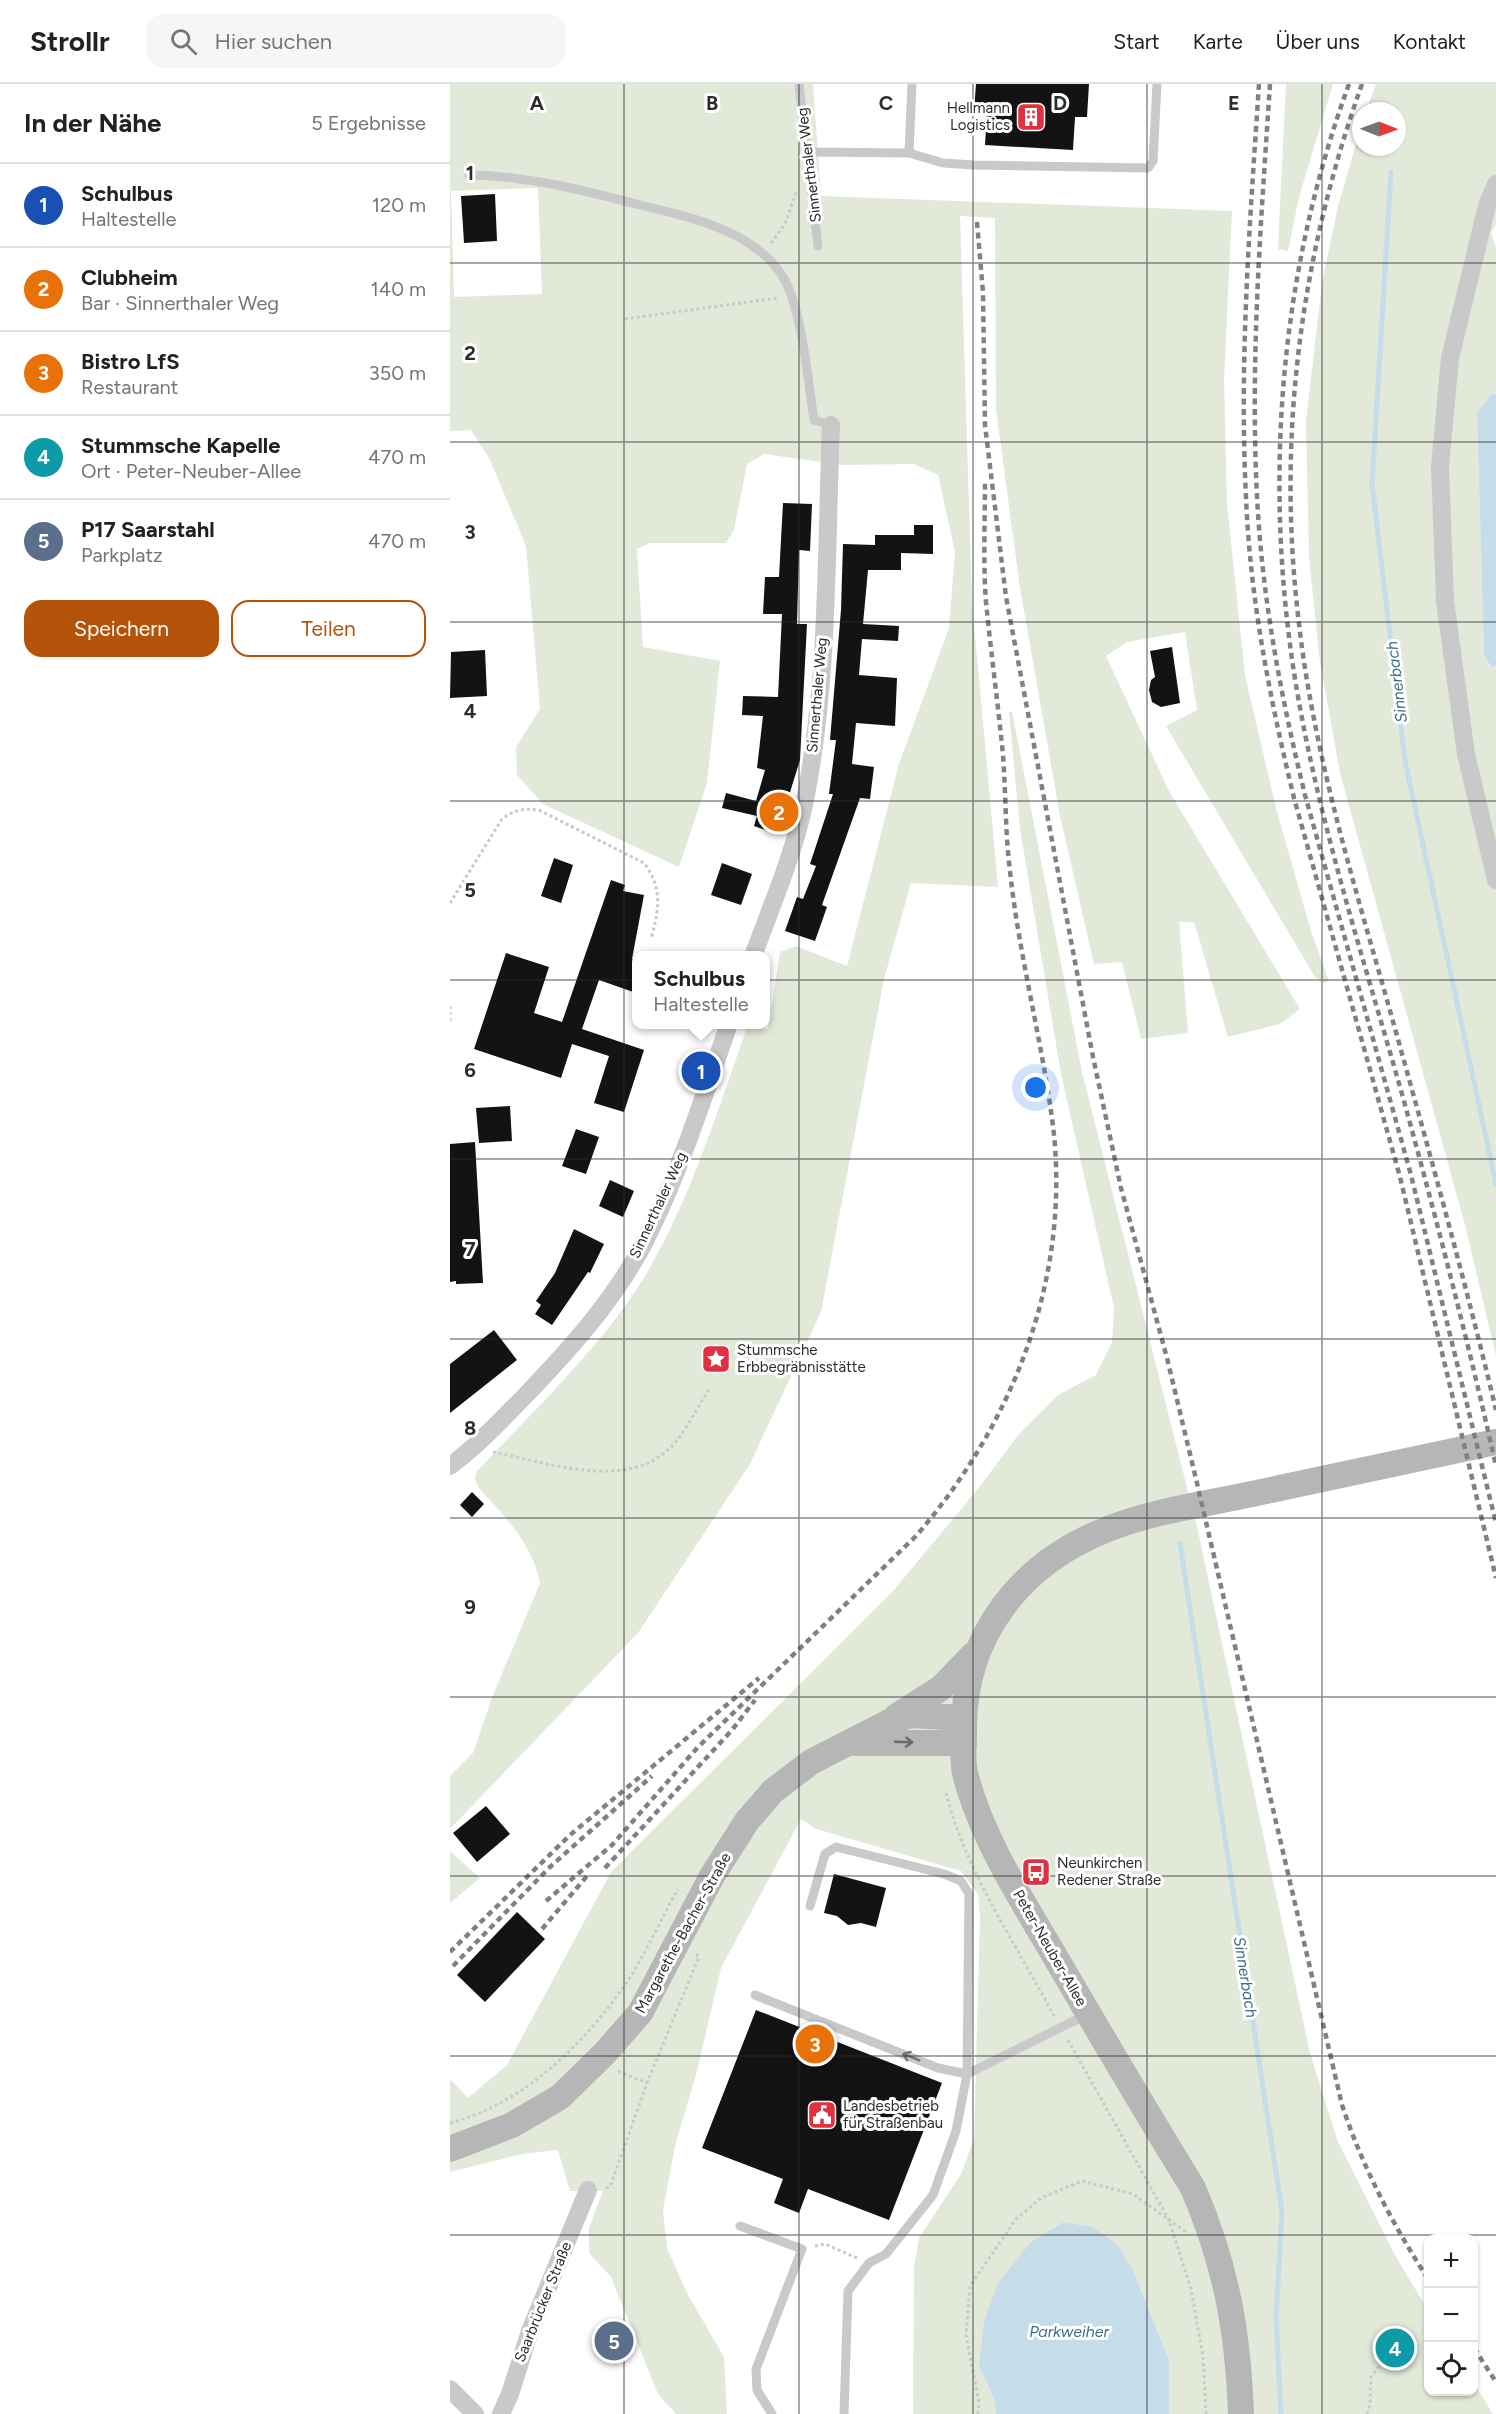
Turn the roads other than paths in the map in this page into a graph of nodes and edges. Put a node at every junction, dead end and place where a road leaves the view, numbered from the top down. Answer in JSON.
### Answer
{"nodes":[{"id":1,"x":800,"y":84,"type":"edge"},
{"id":2,"x":912,"y":84,"type":"edge"},
{"id":3,"x":1157,"y":84,"type":"edge"},
{"id":4,"x":807,"y":152,"type":"junction"},
{"id":5,"x":909,"y":153,"type":"junction"},
{"id":6,"x":469,"y":175,"type":"dead end"},
{"id":7,"x":1496,"y":184,"type":"edge"},
{"id":8,"x":818,"y":246,"type":"dead end"},
{"id":9,"x":831,"y":425,"type":"joint"},
{"id":10,"x":1496,"y":880,"type":"edge"},
{"id":11,"x":755,"y":951,"type":"edge"},
{"id":12,"x":727,"y":1029,"type":"edge"},
{"id":13,"x":1496,"y":1442,"type":"edge"},
{"id":14,"x":450,"y":1466,"type":"edge"},
{"id":15,"x":980,"y":1648,"type":"junction"},
{"id":16,"x":891,"y":1721,"type":"junction"},
{"id":17,"x":964,"y":1730,"type":"junction"},
{"id":18,"x":846,"y":1744,"type":"junction"},
{"id":19,"x":810,"y":1906,"type":"dead end"},
{"id":20,"x":755,"y":1995,"type":"dead end"},
{"id":21,"x":1088,"y":2014,"type":"junction"},
{"id":22,"x":967,"y":2074,"type":"junction"},
{"id":23,"x":1158,"y":2132,"type":"junction"},
{"id":24,"x":450,"y":2149,"type":"edge"},
{"id":25,"x":588,"y":2190,"type":"road end"},
{"id":26,"x":740,"y":2226,"type":"dead end"},
{"id":27,"x":450,"y":2389,"type":"edge"},
{"id":28,"x":475,"y":2414,"type":"edge"},
{"id":29,"x":501,"y":2414,"type":"edge"},
{"id":30,"x":772,"y":2414,"type":"edge"},
{"id":31,"x":844,"y":2414,"type":"edge"},
{"id":32,"x":1225,"y":2414,"type":"edge"},
{"id":33,"x":1241,"y":2414,"type":"edge"}],
"edges":[{"from":1,"to":4,"type":"lane","name":"Sinnerthaler Weg"},
{"from":2,"to":5,"type":"lane"},
{"from":3,"to":5,"type":"lane"},
{"from":4,"to":5,"type":"lane"},
{"from":4,"to":8,"type":"lane","name":"Sinnerthaler Weg"},
{"from":6,"to":9,"type":"lane"},
{"from":7,"to":10,"type":"street"},
{"from":9,"to":11,"type":"street","name":"Sinnerthaler Weg"},
{"from":12,"to":14,"type":"street","name":"Sinnerthaler Weg"},
{"from":13,"to":15,"type":"main road"},
{"from":15,"to":16,"type":"main road"},
{"from":15,"to":17,"type":"main road","name":"Peter-Neuber-Allee"},
{"from":16,"to":17,"type":"main road","name":"Margarethe-Bacher-Straße"},
{"from":16,"to":18,"type":"main road","name":"Margarethe-Bacher-Straße"},
{"from":18,"to":17,"type":"main road","name":"Margarethe-Bacher-Straße","one_way":true},
{"from":17,"to":21,"type":"main road","name":"Peter-Neuber-Allee"},
{"from":18,"to":24,"type":"main road","name":"Margarethe-Bacher-Straße"},
{"from":19,"to":22,"type":"lane"},
{"from":22,"to":20,"type":"lane","one_way":true},
{"from":21,"to":22,"type":"lane"},
{"from":21,"to":23,"type":"main road","name":"Peter-Neuber-Allee"},
{"from":22,"to":31,"type":"lane"},
{"from":23,"to":32,"type":"main road","name":"Peter-Neuber-Allee"},
{"from":23,"to":33,"type":"main road","name":"Peter-Neuber-Allee"},
{"from":25,"to":29,"type":"street","name":"Saarbrücker Straße"},
{"from":26,"to":30,"type":"lane"},
{"from":27,"to":28,"type":"street"}]}
